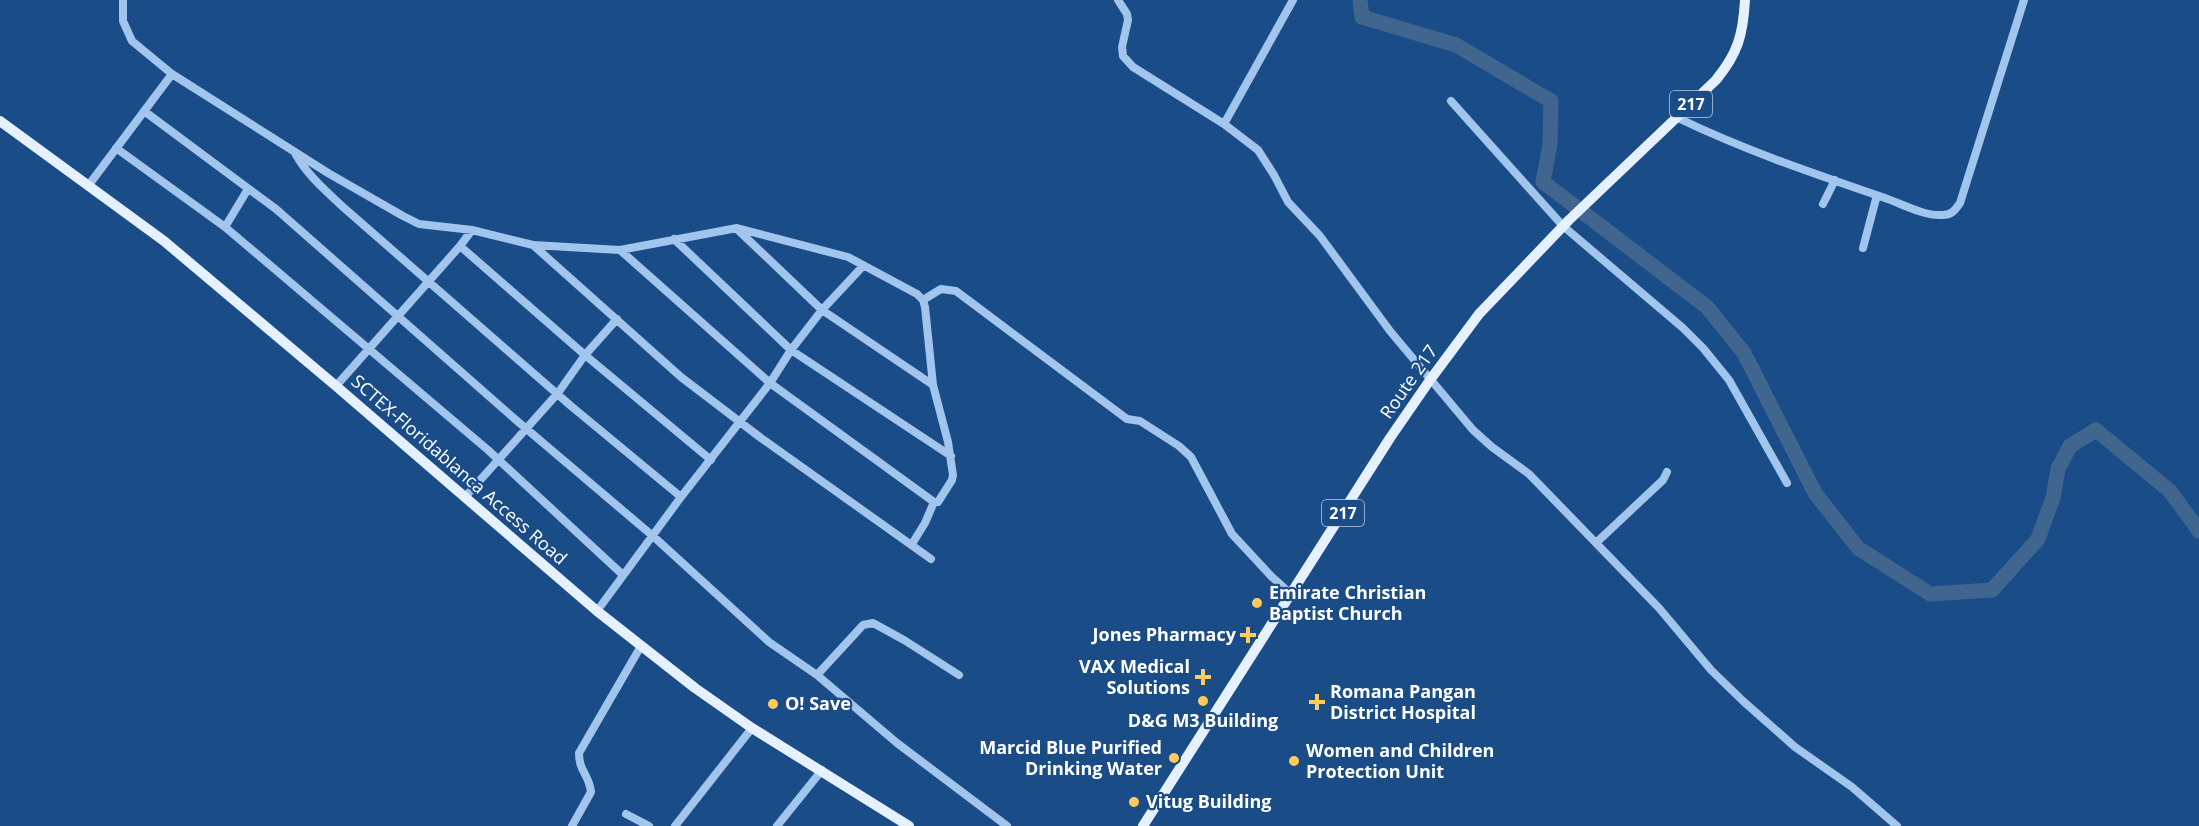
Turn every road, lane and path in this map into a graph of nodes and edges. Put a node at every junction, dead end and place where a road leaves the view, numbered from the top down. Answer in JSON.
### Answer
{"nodes":[{"id":1,"x":123,"y":0,"type":"edge"},
{"id":2,"x":1118,"y":0,"type":"edge"},
{"id":3,"x":1293,"y":0,"type":"edge"},
{"id":4,"x":1744,"y":0,"type":"edge"},
{"id":5,"x":2024,"y":0,"type":"edge"},
{"id":6,"x":172,"y":74,"type":"junction"},
{"id":7,"x":1451,"y":101,"type":"dead end"},
{"id":8,"x":144,"y":111,"type":"junction"},
{"id":9,"x":1678,"y":118,"type":"junction"},
{"id":10,"x":0,"y":121,"type":"edge"},
{"id":11,"x":1224,"y":124,"type":"junction"},
{"id":12,"x":116,"y":148,"type":"junction"},
{"id":13,"x":293,"y":150,"type":"junction"},
{"id":14,"x":1835,"y":180,"type":"junction"},
{"id":15,"x":88,"y":186,"type":"junction"},
{"id":16,"x":248,"y":189,"type":"junction"},
{"id":17,"x":1877,"y":195,"type":"junction"},
{"id":18,"x":1823,"y":204,"type":"dead end"},
{"id":19,"x":1566,"y":223,"type":"junction"},
{"id":20,"x":225,"y":227,"type":"junction"},
{"id":21,"x":736,"y":228,"type":"junction"},
{"id":22,"x":472,"y":230,"type":"junction"},
{"id":23,"x":674,"y":239,"type":"junction"},
{"id":24,"x":532,"y":245,"type":"junction"},
{"id":25,"x":460,"y":246,"type":"junction"},
{"id":26,"x":1863,"y":248,"type":"dead end"},
{"id":27,"x":620,"y":250,"type":"junction"},
{"id":28,"x":863,"y":266,"type":"junction"},
{"id":29,"x":428,"y":280,"type":"junction"},
{"id":30,"x":923,"y":300,"type":"junction"},
{"id":31,"x":822,"y":310,"type":"junction"},
{"id":32,"x":397,"y":315,"type":"junction"},
{"id":33,"x":617,"y":319,"type":"junction"},
{"id":34,"x":367,"y":350,"type":"junction"},
{"id":35,"x":792,"y":350,"type":"junction"},
{"id":36,"x":585,"y":355,"type":"junction"},
{"id":37,"x":1430,"y":380,"type":"junction"},
{"id":38,"x":770,"y":383,"type":"junction"},
{"id":39,"x":933,"y":385,"type":"junction"},
{"id":40,"x":336,"y":386,"type":"junction"},
{"id":41,"x":558,"y":393,"type":"junction"},
{"id":42,"x":740,"y":422,"type":"junction"},
{"id":43,"x":526,"y":428,"type":"junction"},
{"id":44,"x":951,"y":456,"type":"junction"},
{"id":45,"x":498,"y":460,"type":"junction"},
{"id":46,"x":711,"y":460,"type":"junction"},
{"id":47,"x":1667,"y":472,"type":"dead end"},
{"id":48,"x":1787,"y":483,"type":"dead end"},
{"id":49,"x":465,"y":497,"type":"junction"},
{"id":50,"x":681,"y":497,"type":"junction"},
{"id":51,"x":934,"y":502,"type":"junction"},
{"id":52,"x":654,"y":537,"type":"junction"},
{"id":53,"x":1597,"y":542,"type":"junction"},
{"id":54,"x":912,"y":544,"type":"junction"},
{"id":55,"x":931,"y":559,"type":"dead end"},
{"id":56,"x":623,"y":575,"type":"junction"},
{"id":57,"x":1291,"y":594,"type":"junction"},
{"id":58,"x":597,"y":611,"type":"junction"},
{"id":59,"x":641,"y":646,"type":"junction"},
{"id":60,"x":817,"y":675,"type":"junction"},
{"id":61,"x":959,"y":675,"type":"dead end"},
{"id":62,"x":752,"y":728,"type":"junction"},
{"id":63,"x":822,"y":770,"type":"junction"},
{"id":64,"x":626,"y":813,"type":"dead end"},
{"id":65,"x":573,"y":826,"type":"edge"},
{"id":66,"x":649,"y":826,"type":"edge"},
{"id":67,"x":675,"y":826,"type":"edge"},
{"id":68,"x":777,"y":826,"type":"edge"},
{"id":69,"x":909,"y":826,"type":"edge"},
{"id":70,"x":1007,"y":826,"type":"edge"},
{"id":71,"x":1143,"y":826,"type":"edge"},
{"id":72,"x":1897,"y":826,"type":"edge"}],
"edges":[{"from":1,"to":6,"type":"street"},
{"from":2,"to":11,"type":"street"},
{"from":3,"to":11,"type":"street"},
{"from":4,"to":9,"type":"main road","name":"Route 217","number":"217"},
{"from":5,"to":17,"type":"street"},
{"from":6,"to":8,"type":"street"},
{"from":6,"to":13,"type":"street"},
{"from":7,"to":19,"type":"street"},
{"from":8,"to":12,"type":"street"},
{"from":8,"to":16,"type":"street"},
{"from":9,"to":14,"type":"street"},
{"from":9,"to":19,"type":"main road","name":"Route 217","number":"217"},
{"from":10,"to":15,"type":"main road","name":"SCTEX-Floridablanca Access Road"},
{"from":11,"to":37,"type":"street"},
{"from":12,"to":15,"type":"street"},
{"from":12,"to":20,"type":"street"},
{"from":13,"to":22,"type":"street"},
{"from":13,"to":29,"type":"street"},
{"from":14,"to":17,"type":"street"},
{"from":14,"to":18,"type":"street"},
{"from":15,"to":40,"type":"main road","name":"SCTEX-Floridablanca Access Road"},
{"from":16,"to":20,"type":"street"},
{"from":16,"to":32,"type":"street"},
{"from":17,"to":26,"type":"street"},
{"from":19,"to":37,"type":"main road","name":"Route 217","number":"217"},
{"from":19,"to":48,"type":"street"},
{"from":20,"to":34,"type":"street"},
{"from":21,"to":23,"type":"street"},
{"from":21,"to":28,"type":"street"},
{"from":21,"to":31,"type":"street"},
{"from":22,"to":24,"type":"street"},
{"from":22,"to":25,"type":"street"},
{"from":23,"to":27,"type":"street"},
{"from":23,"to":35,"type":"street"},
{"from":24,"to":27,"type":"street"},
{"from":24,"to":33,"type":"street"},
{"from":25,"to":29,"type":"street"},
{"from":25,"to":36,"type":"street"},
{"from":27,"to":38,"type":"street"},
{"from":28,"to":30,"type":"street"},
{"from":28,"to":31,"type":"street"},
{"from":29,"to":32,"type":"street"},
{"from":29,"to":41,"type":"street"},
{"from":30,"to":39,"type":"street"},
{"from":30,"to":57,"type":"street"},
{"from":31,"to":35,"type":"street"},
{"from":31,"to":39,"type":"street"},
{"from":32,"to":34,"type":"street"},
{"from":32,"to":43,"type":"street"},
{"from":33,"to":36,"type":"street"},
{"from":33,"to":42,"type":"street"},
{"from":34,"to":40,"type":"street"},
{"from":34,"to":45,"type":"street"},
{"from":35,"to":38,"type":"street"},
{"from":35,"to":44,"type":"street"},
{"from":36,"to":41,"type":"street"},
{"from":36,"to":46,"type":"street"},
{"from":37,"to":53,"type":"street"},
{"from":37,"to":57,"type":"main road","name":"Route 217","number":"217"},
{"from":38,"to":42,"type":"street"},
{"from":38,"to":51,"type":"street"},
{"from":39,"to":44,"type":"street"},
{"from":40,"to":49,"type":"main road","name":"SCTEX-Floridablanca Access Road"},
{"from":41,"to":43,"type":"street"},
{"from":41,"to":50,"type":"street"},
{"from":42,"to":46,"type":"street"},
{"from":42,"to":54,"type":"street"},
{"from":43,"to":45,"type":"street"},
{"from":43,"to":52,"type":"street"},
{"from":44,"to":51,"type":"street"},
{"from":45,"to":49,"type":"street"},
{"from":45,"to":56,"type":"street"},
{"from":46,"to":50,"type":"street"},
{"from":47,"to":53,"type":"street"},
{"from":49,"to":58,"type":"main road","name":"SCTEX-Floridablanca Access Road"},
{"from":50,"to":52,"type":"street"},
{"from":51,"to":54,"type":"street"},
{"from":52,"to":56,"type":"street"},
{"from":52,"to":60,"type":"street"},
{"from":53,"to":72,"type":"street"},
{"from":54,"to":55,"type":"street"},
{"from":56,"to":58,"type":"street"},
{"from":57,"to":71,"type":"main road","name":"Route 217","number":"217"},
{"from":58,"to":59,"type":"main road","name":"SCTEX-Floridablanca Access Road"},
{"from":59,"to":62,"type":"main road","name":"SCTEX-Floridablanca Access Road"},
{"from":59,"to":65,"type":"street"},
{"from":60,"to":61,"type":"street"},
{"from":60,"to":70,"type":"street"},
{"from":62,"to":63,"type":"main road","name":"SCTEX-Floridablanca Access Road"},
{"from":62,"to":67,"type":"street"},
{"from":63,"to":68,"type":"street"},
{"from":63,"to":69,"type":"main road","name":"SCTEX-Floridablanca Access Road"},
{"from":64,"to":66,"type":"street"}]}
